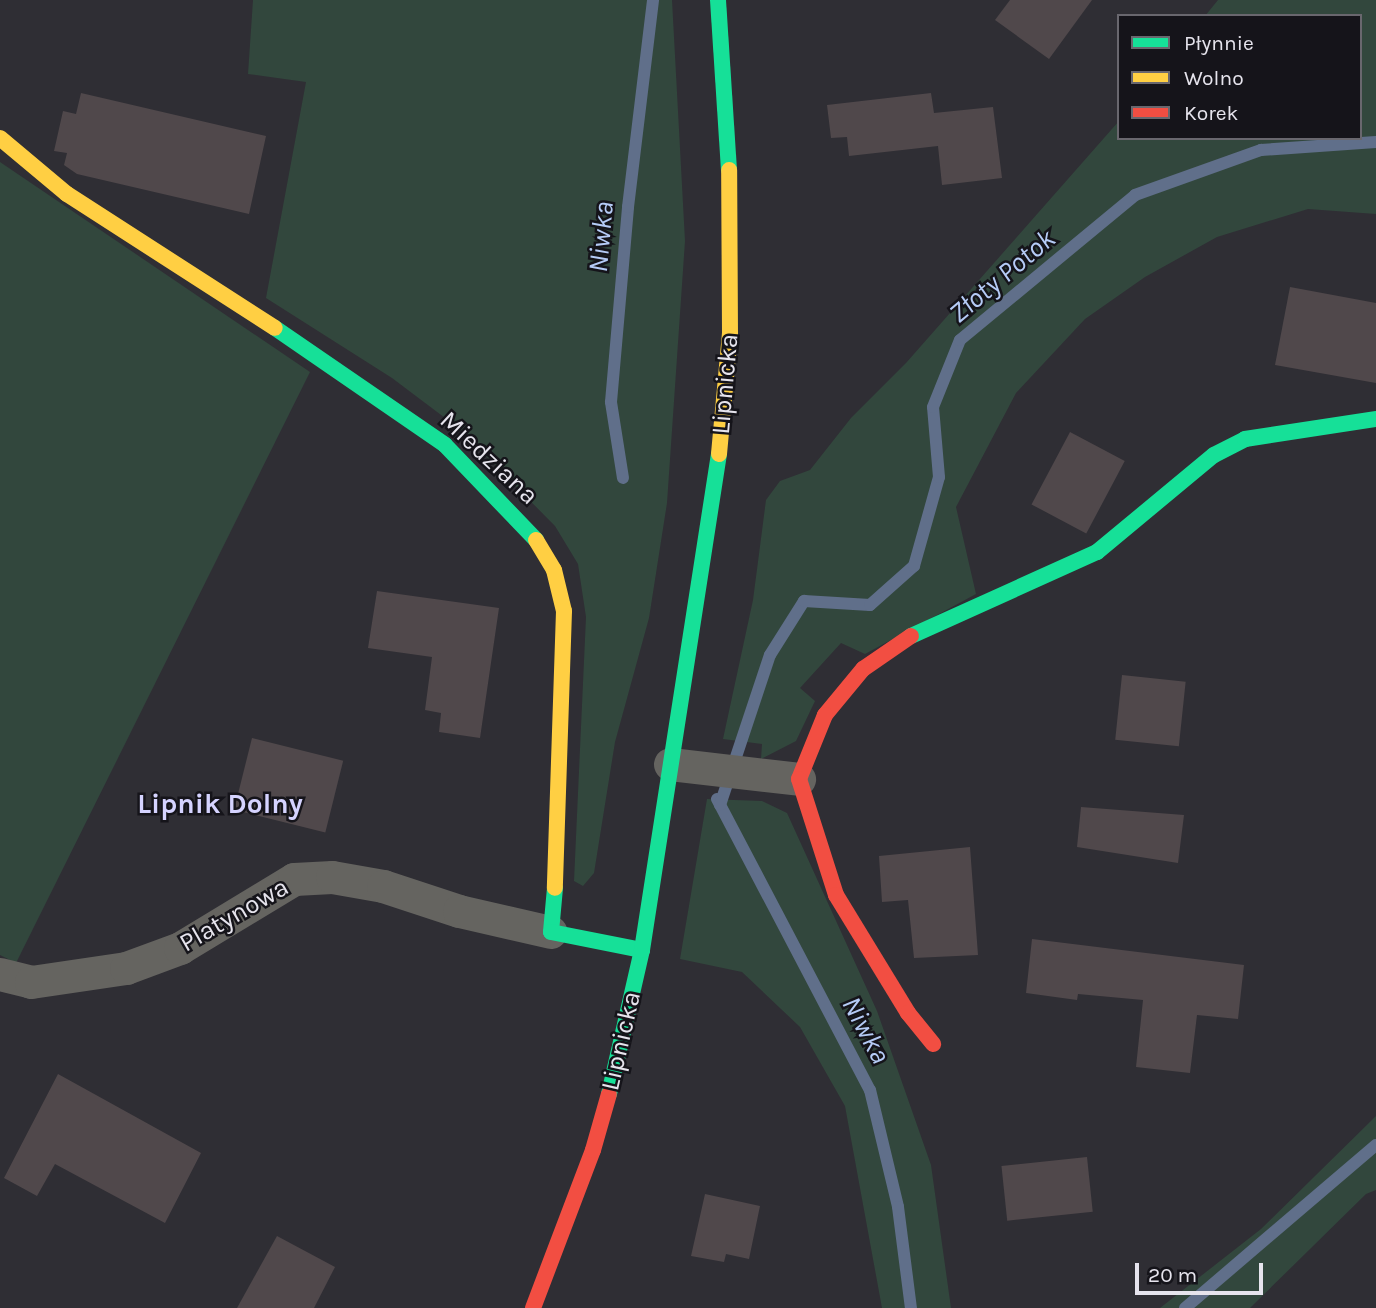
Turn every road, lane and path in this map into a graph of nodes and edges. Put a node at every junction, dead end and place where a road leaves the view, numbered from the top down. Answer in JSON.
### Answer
{"nodes":[{"id":1,"x":718,"y":0,"type":"edge"},
{"id":2,"x":0,"y":138,"type":"edge"},
{"id":3,"x":1376,"y":419,"type":"edge"},
{"id":4,"x":670,"y":764,"type":"junction"},
{"id":5,"x":786,"y":779,"type":"junction"},
{"id":6,"x":551,"y":932,"type":"junction"},
{"id":7,"x":642,"y":950,"type":"junction"},
{"id":8,"x":0,"y":974,"type":"edge"},
{"id":9,"x":933,"y":1044,"type":"dead end"},
{"id":10,"x":533,"y":1308,"type":"edge"}],
"edges":[{"from":1,"to":4,"type":"street","name":"Lipnicka"},
{"from":2,"to":6,"type":"street","name":"Miedziana"},
{"from":3,"to":5,"type":"street"},
{"from":4,"to":5,"type":"street"},
{"from":4,"to":7,"type":"street","name":"Lipnicka"},
{"from":5,"to":9,"type":"street"},
{"from":6,"to":7,"type":"street"},
{"from":6,"to":8,"type":"street","name":"Platynowa"},
{"from":7,"to":10,"type":"street","name":"Lipnicka"}]}
